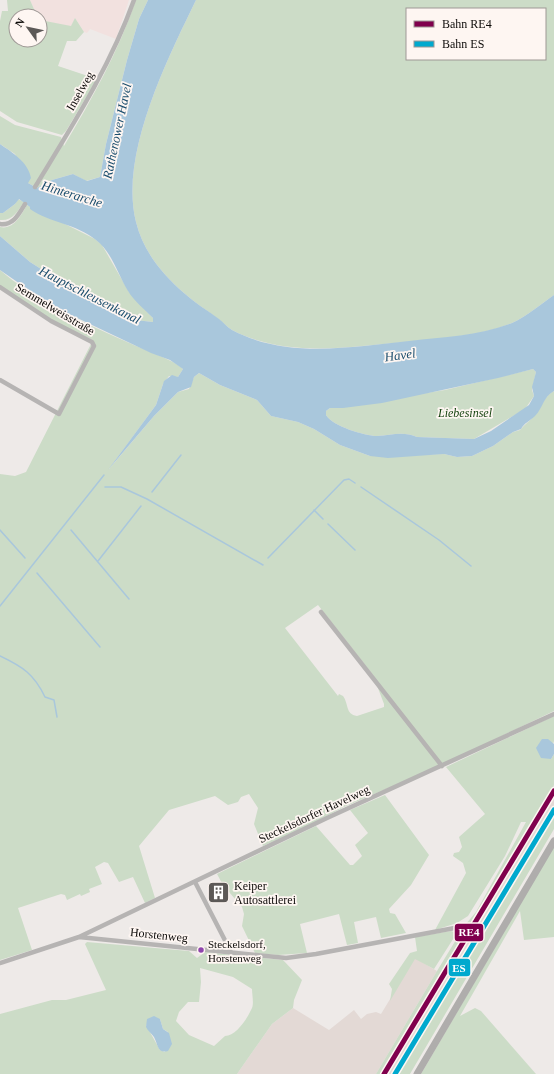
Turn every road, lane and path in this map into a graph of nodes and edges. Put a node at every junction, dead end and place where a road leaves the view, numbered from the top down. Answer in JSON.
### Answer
{"nodes":[{"id":1,"x":134,"y":0,"type":"edge"},
{"id":2,"x":35,"y":187,"type":"dead end"},
{"id":3,"x":25,"y":204,"type":"dead end"},
{"id":4,"x":0,"y":224,"type":"edge"},
{"id":5,"x":0,"y":288,"type":"edge"},
{"id":6,"x":0,"y":380,"type":"edge"},
{"id":7,"x":321,"y":612,"type":"dead end"},
{"id":8,"x":554,"y":714,"type":"edge"},
{"id":9,"x":442,"y":766,"type":"junction"},
{"id":10,"x":554,"y":841,"type":"edge"},
{"id":11,"x":195,"y":882,"type":"junction"},
{"id":12,"x":460,"y":927,"type":"dead end"},
{"id":13,"x":79,"y":937,"type":"junction"},
{"id":14,"x":231,"y":952,"type":"junction"},
{"id":15,"x":0,"y":962,"type":"edge"},
{"id":16,"x":417,"y":1074,"type":"edge"}],
"edges":[{"from":1,"to":2,"type":"street","name":"Inselweg"},
{"from":3,"to":4,"type":"street"},
{"from":5,"to":6,"type":"street","name":"Semmelweisstraße"},
{"from":7,"to":9,"type":"street"},
{"from":8,"to":9,"type":"street","name":"Steckelsdorfer Havelweg"},
{"from":9,"to":11,"type":"street","name":"Steckelsdorfer Havelweg"},
{"from":10,"to":16,"type":"main road"},
{"from":11,"to":13,"type":"street","name":"Steckelsdorfer Havelweg"},
{"from":11,"to":14,"type":"street"},
{"from":12,"to":14,"type":"street","name":"Horstenweg"},
{"from":13,"to":14,"type":"street","name":"Horstenweg"},
{"from":13,"to":15,"type":"street","name":"Horstenweg"}]}
